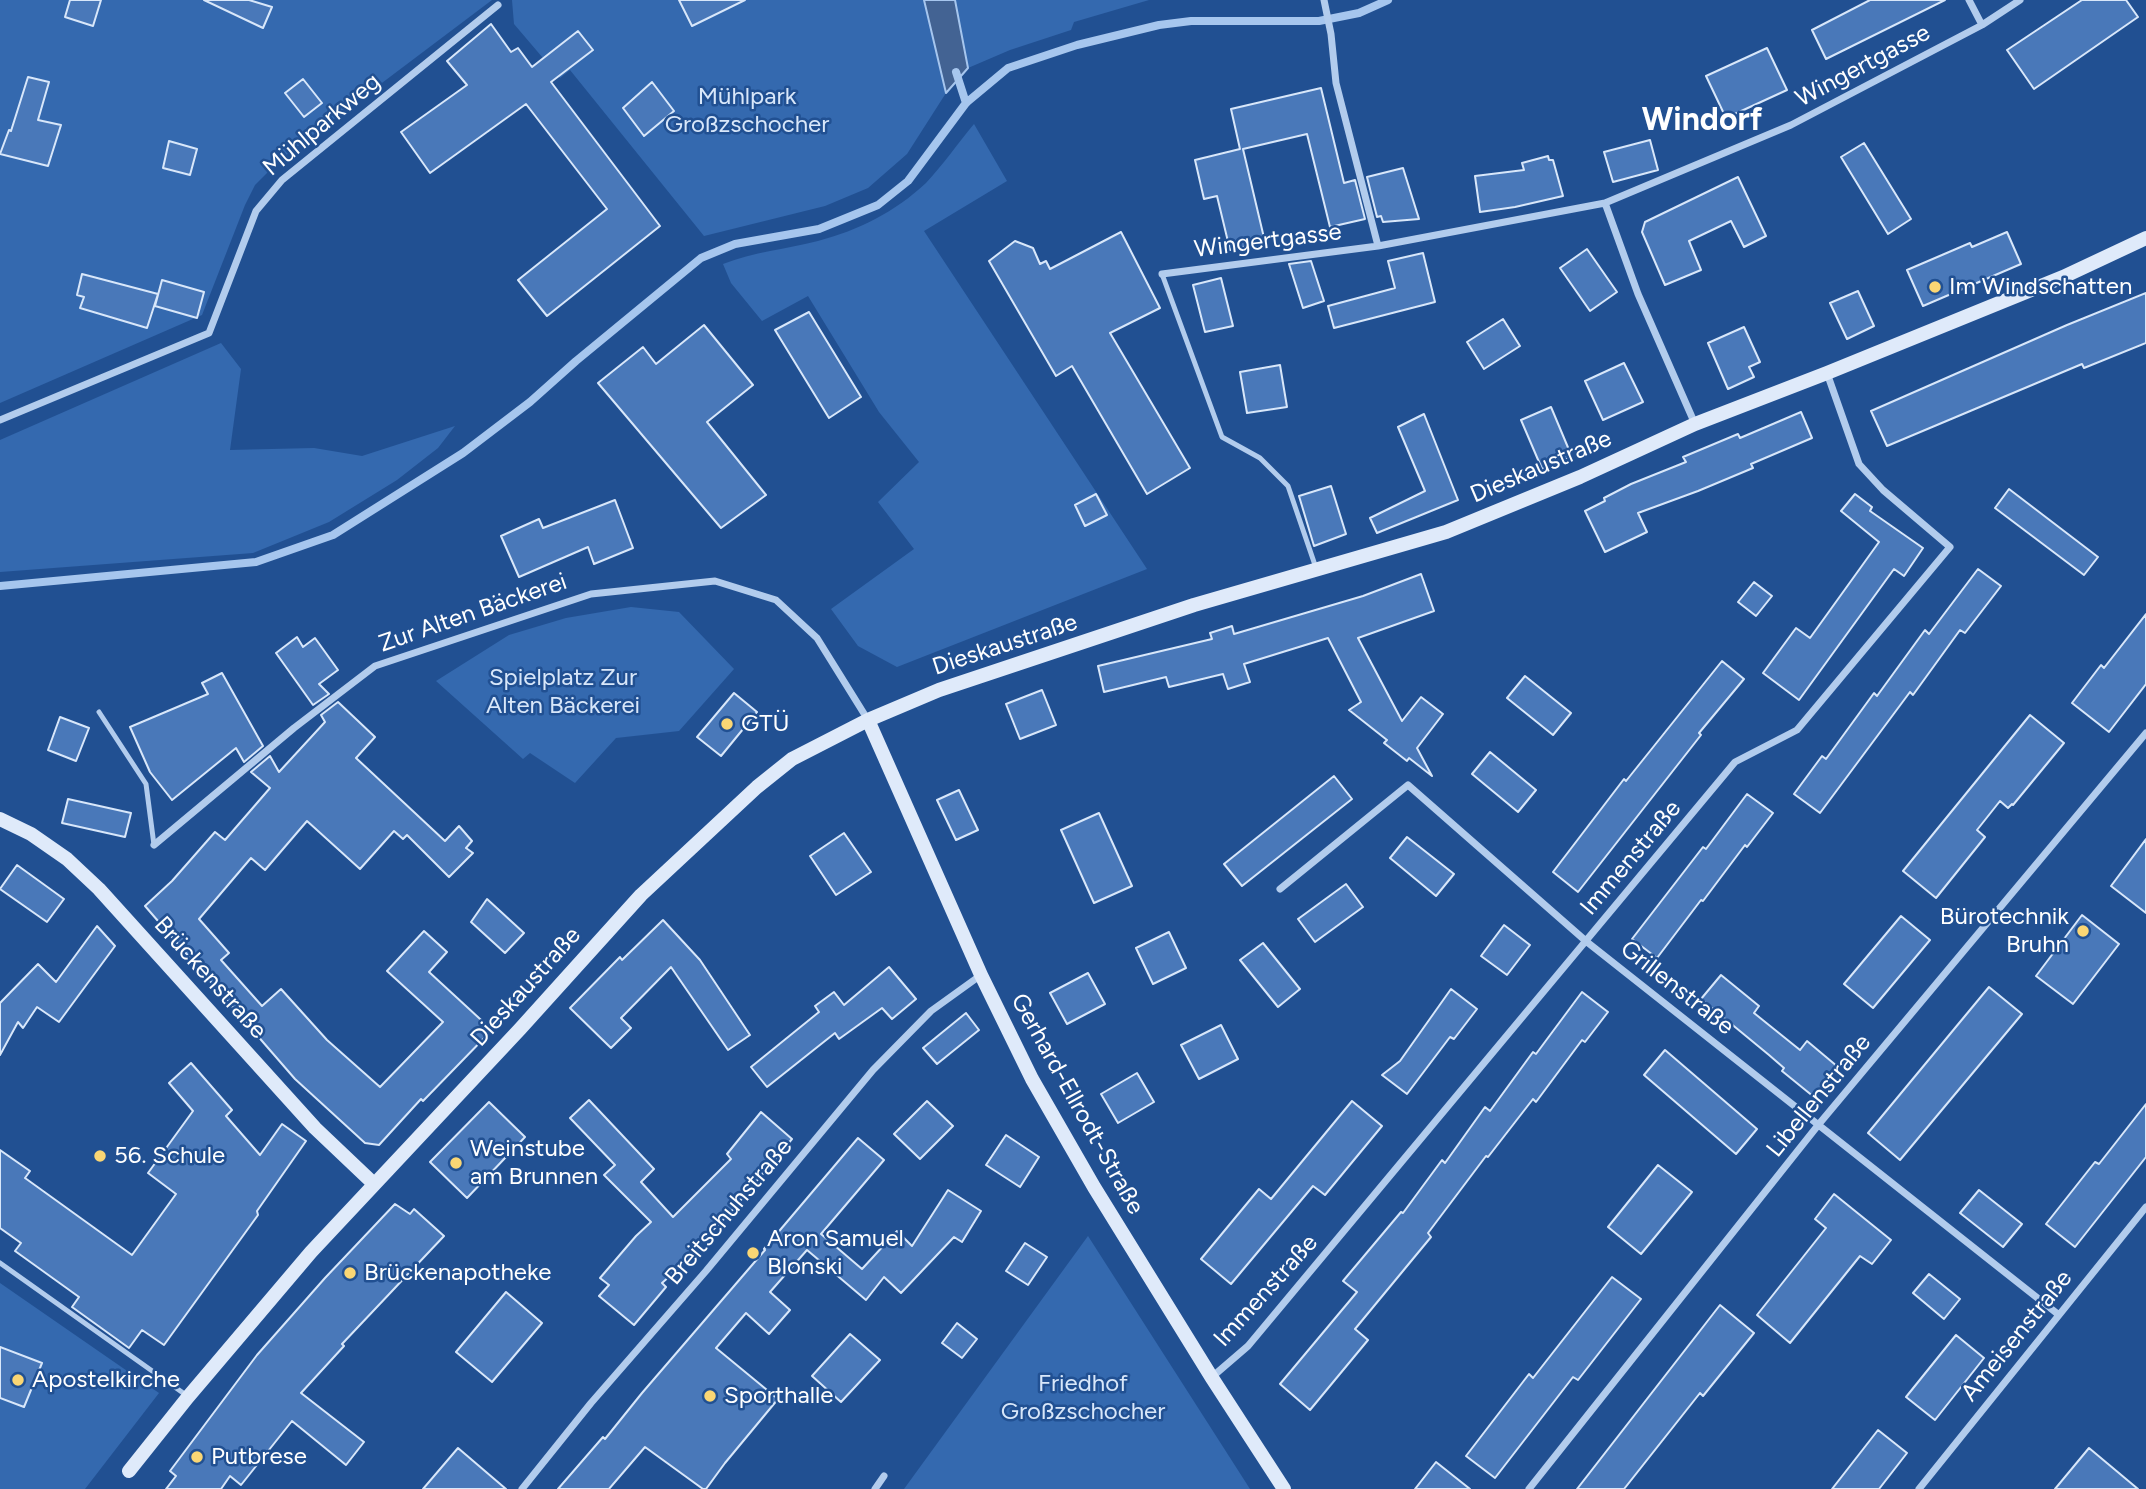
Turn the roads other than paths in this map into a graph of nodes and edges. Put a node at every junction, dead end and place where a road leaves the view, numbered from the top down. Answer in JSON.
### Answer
{"nodes":[{"id":1,"x":1969,"y":0,"type":"edge"},
{"id":2,"x":2020,"y":0,"type":"edge"},
{"id":3,"x":1324,"y":3,"type":"edge"},
{"id":4,"x":499,"y":5,"type":"dead end"},
{"id":5,"x":1982,"y":25,"type":"junction"},
{"id":6,"x":1605,"y":203,"type":"junction"},
{"id":7,"x":2146,"y":238,"type":"edge"},
{"id":8,"x":1378,"y":246,"type":"junction"},
{"id":9,"x":1162,"y":274,"type":"joint"},
{"id":10,"x":1827,"y":373,"type":"junction"},
{"id":11,"x":0,"y":420,"type":"edge"},
{"id":12,"x":1695,"y":424,"type":"junction"},
{"id":13,"x":1317,"y":571,"type":"junction"},
{"id":14,"x":99,"y":712,"type":"dead end"},
{"id":15,"x":868,"y":720,"type":"junction"},
{"id":16,"x":2146,"y":733,"type":"edge"},
{"id":17,"x":0,"y":819,"type":"edge"},
{"id":18,"x":154,"y":845,"type":"joint"},
{"id":19,"x":1280,"y":889,"type":"dead end"},
{"id":20,"x":1587,"y":942,"type":"junction"},
{"id":21,"x":981,"y":975,"type":"junction"},
{"id":22,"x":1819,"y":1124,"type":"junction"},
{"id":23,"x":374,"y":1184,"type":"junction"},
{"id":24,"x":2146,"y":1208,"type":"edge"},
{"id":25,"x":0,"y":1264,"type":"edge"},
{"id":26,"x":2059,"y":1315,"type":"junction"},
{"id":27,"x":1212,"y":1378,"type":"junction"},
{"id":28,"x":188,"y":1397,"type":"junction"},
{"id":29,"x":129,"y":1471,"type":"dead end"},
{"id":30,"x":884,"y":1476,"type":"dead end"},
{"id":31,"x":522,"y":1489,"type":"edge"},
{"id":32,"x":875,"y":1489,"type":"edge"},
{"id":33,"x":1284,"y":1489,"type":"edge"},
{"id":34,"x":1529,"y":1489,"type":"edge"},
{"id":35,"x":1919,"y":1489,"type":"edge"}],
"edges":[{"from":1,"to":5,"type":"street"},
{"from":2,"to":5,"type":"street","name":"Wingertgasse"},
{"from":3,"to":8,"type":"street","name":"Wingertgasse"},
{"from":4,"to":11,"type":"street","name":"Mühlparkweg"},
{"from":5,"to":6,"type":"street","name":"Wingertgasse"},
{"from":6,"to":8,"type":"street","name":"Wingertgasse"},
{"from":6,"to":12,"type":"street"},
{"from":7,"to":10,"type":"main road","name":"Dieskaustraße"},
{"from":8,"to":9,"type":"street","name":"Wingertgasse"},
{"from":9,"to":13,"type":"lane"},
{"from":10,"to":12,"type":"main road","name":"Dieskaustraße"},
{"from":10,"to":20,"type":"street","name":"Immenstraße"},
{"from":12,"to":13,"type":"main road","name":"Dieskaustraße"},
{"from":13,"to":15,"type":"main road","name":"Dieskaustraße"},
{"from":14,"to":18,"type":"lane","name":"Zur Alten Bäckerei"},
{"from":15,"to":18,"type":"street","name":"Zur Alten Bäckerei"},
{"from":15,"to":21,"type":"main road","name":"Gerhard-Ellrodt-Straße"},
{"from":15,"to":23,"type":"main road","name":"Dieskaustraße"},
{"from":16,"to":22,"type":"street","name":"Libellenstraße"},
{"from":17,"to":23,"type":"main road","name":"Brückenstraße"},
{"from":19,"to":20,"type":"street","name":"Grillenstraße"},
{"from":20,"to":22,"type":"street","name":"Grillenstraße"},
{"from":20,"to":27,"type":"street","name":"Immenstraße"},
{"from":21,"to":27,"type":"main road","name":"Gerhard-Ellrodt-Straße"},
{"from":21,"to":31,"type":"street","name":"Breitschuhstraße"},
{"from":22,"to":26,"type":"street","name":"Grillenstraße"},
{"from":22,"to":34,"type":"street","name":"Libellenstraße"},
{"from":23,"to":28,"type":"main road","name":"Dieskaustraße"},
{"from":24,"to":26,"type":"street","name":"Ameisenstraße"},
{"from":25,"to":28,"type":"lane"},
{"from":26,"to":35,"type":"street","name":"Ameisenstraße"},
{"from":27,"to":33,"type":"main road","name":"Gerhard-Ellrodt-Straße"},
{"from":28,"to":29,"type":"main road","name":"Dieskaustraße"},
{"from":30,"to":32,"type":"street"}]}
